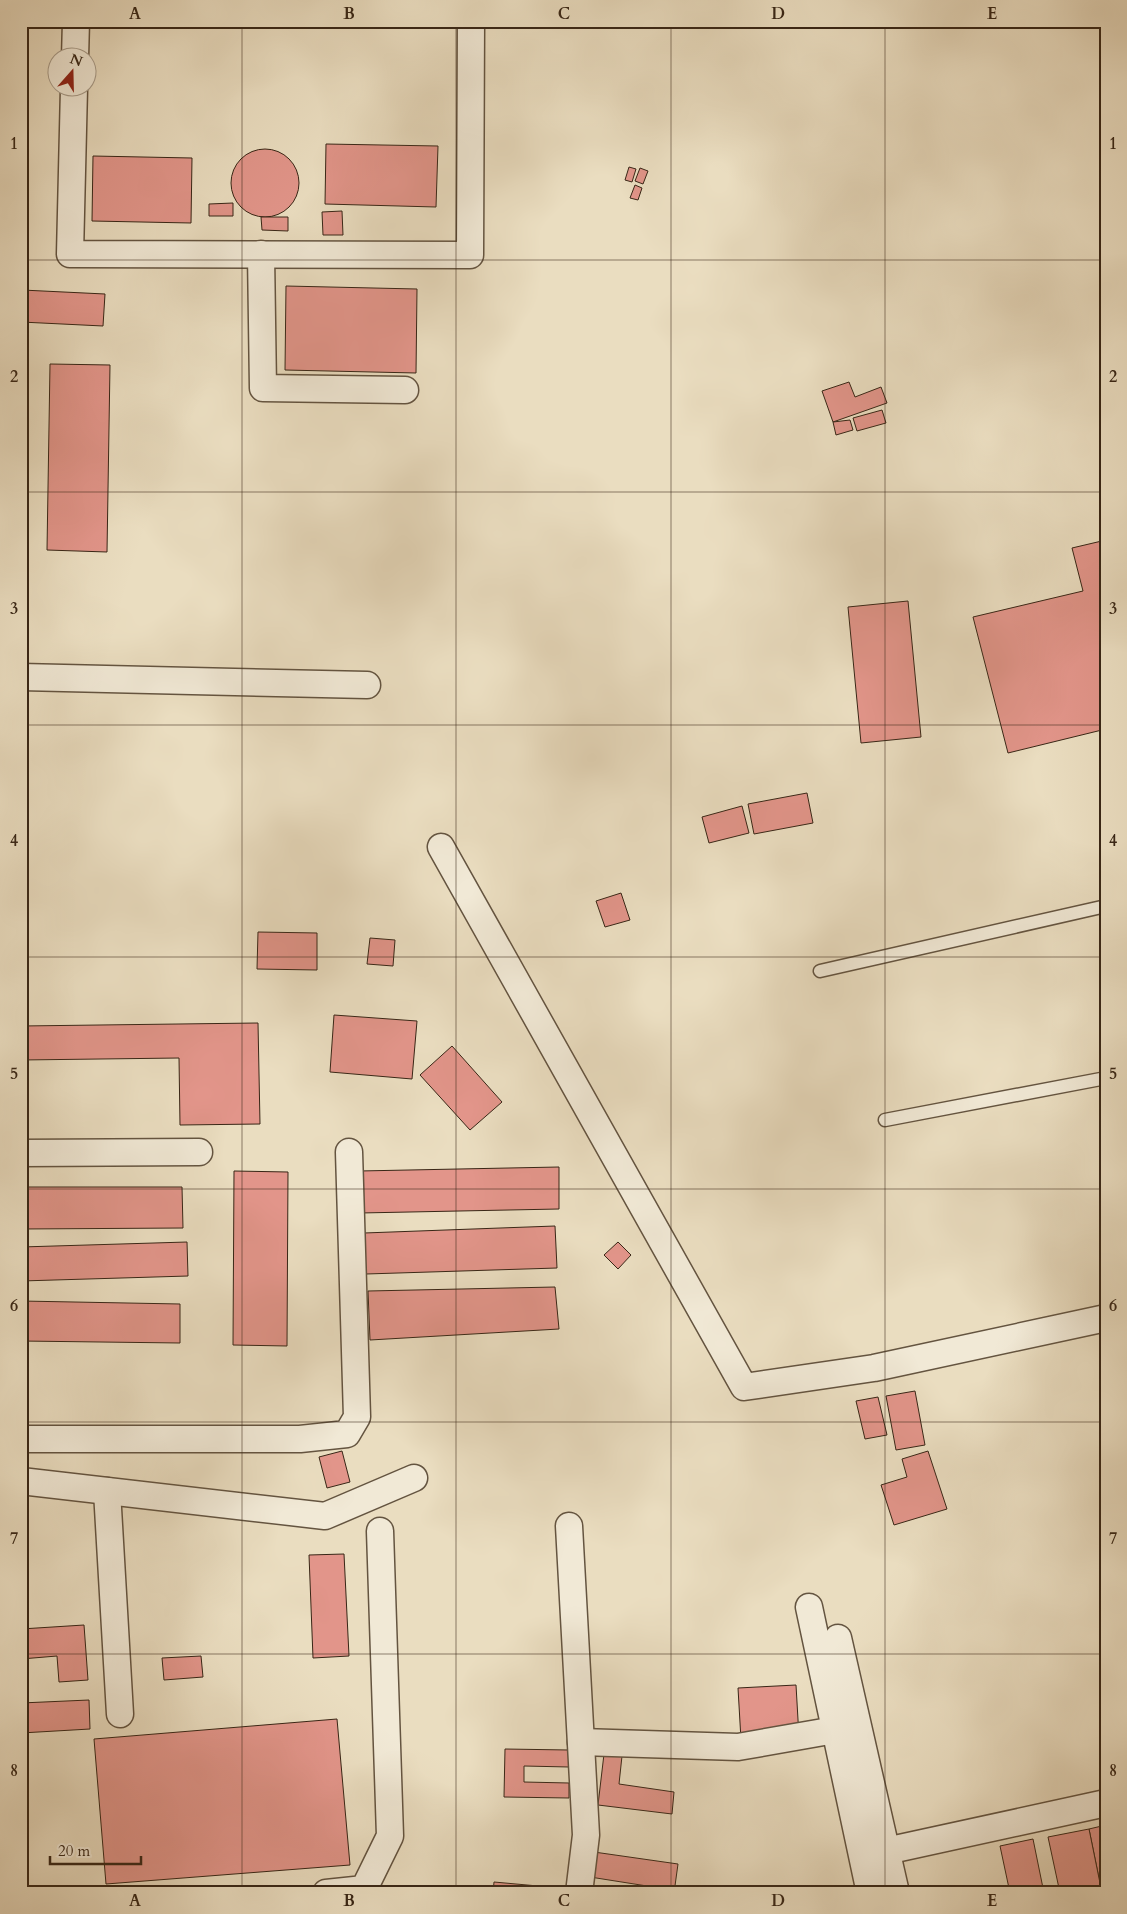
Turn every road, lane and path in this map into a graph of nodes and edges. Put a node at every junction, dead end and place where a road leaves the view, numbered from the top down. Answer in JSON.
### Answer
{"nodes":[{"id":1,"x":76,"y":21,"type":"edge"},
{"id":2,"x":471,"y":21,"type":"edge"},
{"id":3,"x":75,"y":48,"type":"edge"},
{"id":4,"x":74,"y":98,"type":"edge"},
{"id":5,"x":261,"y":254,"type":"junction"},
{"id":6,"x":405,"y":390,"type":"dead end"},
{"id":7,"x":21,"y":677,"type":"edge"},
{"id":8,"x":367,"y":685,"type":"dead end"},
{"id":9,"x":441,"y":847,"type":"dead end"},
{"id":10,"x":1106,"y":906,"type":"edge"},
{"id":11,"x":820,"y":971,"type":"dead end"},
{"id":12,"x":1106,"y":1078,"type":"edge"},
{"id":13,"x":884,"y":1120,"type":"dead end"},
{"id":14,"x":199,"y":1152,"type":"dead end"},
{"id":15,"x":349,"y":1152,"type":"dead end"},
{"id":16,"x":21,"y":1153,"type":"edge"},
{"id":17,"x":1106,"y":1318,"type":"edge"},
{"id":18,"x":21,"y":1439,"type":"edge"},
{"id":19,"x":414,"y":1478,"type":"dead end"},
{"id":20,"x":21,"y":1481,"type":"edge"},
{"id":21,"x":107,"y":1491,"type":"junction"},
{"id":22,"x":569,"y":1526,"type":"dead end"},
{"id":23,"x":380,"y":1531,"type":"dead end"},
{"id":24,"x":809,"y":1607,"type":"dead end"},
{"id":25,"x":838,"y":1638,"type":"dead end"},
{"id":26,"x":120,"y":1714,"type":"dead end"},
{"id":27,"x":835,"y":1730,"type":"junction"},
{"id":28,"x":581,"y":1742,"type":"junction"},
{"id":29,"x":1106,"y":1803,"type":"edge"},
{"id":30,"x":886,"y":1851,"type":"junction"},
{"id":31,"x":341,"y":1892,"type":"edge"},
{"id":32,"x":579,"y":1893,"type":"edge"},
{"id":33,"x":870,"y":1893,"type":"edge"},
{"id":34,"x":896,"y":1893,"type":"edge"}],
"edges":[{"from":1,"to":3,"type":"street"},
{"from":2,"to":5,"type":"street"},
{"from":4,"to":5,"type":"street"},
{"from":5,"to":6,"type":"street"},
{"from":7,"to":8,"type":"street"},
{"from":9,"to":17,"type":"street"},
{"from":10,"to":11,"type":"lane"},
{"from":12,"to":13,"type":"lane"},
{"from":14,"to":16,"type":"street"},
{"from":15,"to":18,"type":"street"},
{"from":19,"to":21,"type":"street"},
{"from":20,"to":21,"type":"street"},
{"from":21,"to":26,"type":"street"},
{"from":22,"to":28,"type":"street"},
{"from":23,"to":31,"type":"street"},
{"from":24,"to":27,"type":"street"},
{"from":25,"to":30,"type":"street"},
{"from":27,"to":28,"type":"street"},
{"from":27,"to":33,"type":"street"},
{"from":28,"to":32,"type":"street"},
{"from":29,"to":30,"type":"street"},
{"from":30,"to":34,"type":"street"}]}
